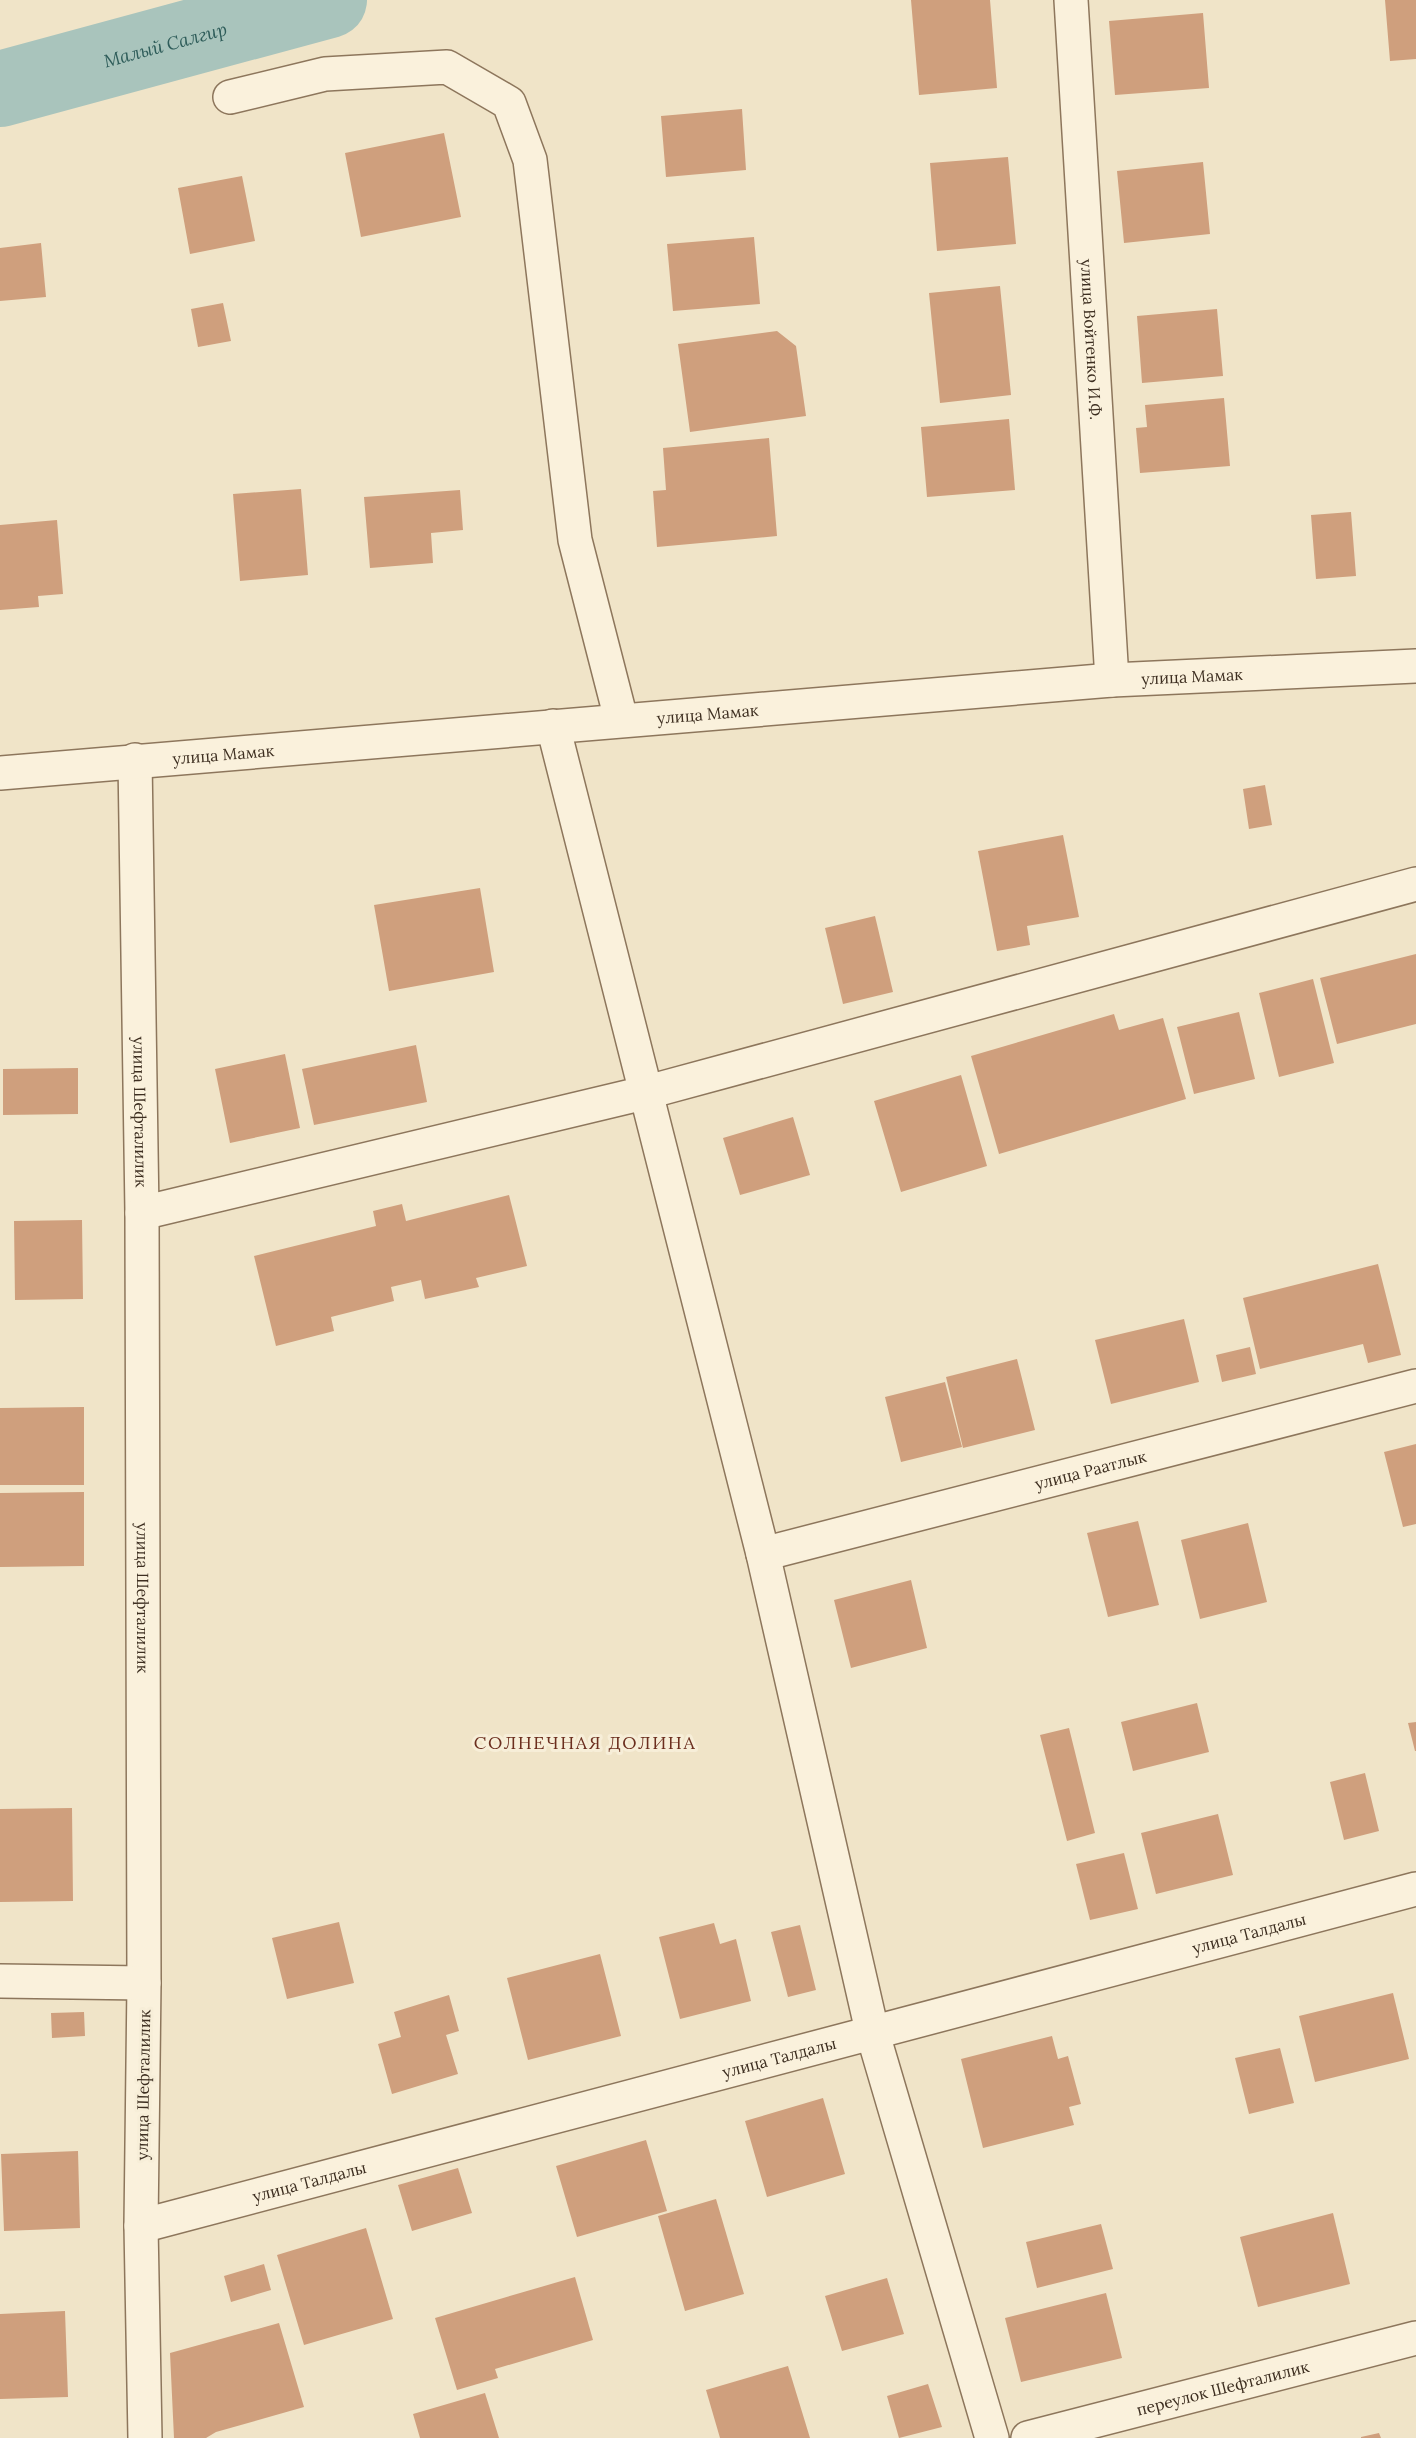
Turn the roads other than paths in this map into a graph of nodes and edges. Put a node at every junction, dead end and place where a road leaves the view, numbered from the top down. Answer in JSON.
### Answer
{"nodes":[{"id":1,"x":1071,"y":0,"type":"edge"},
{"id":2,"x":230,"y":97,"type":"dead end"},
{"id":3,"x":1416,"y":666,"type":"edge"},
{"id":4,"x":1112,"y":680,"type":"junction"},
{"id":5,"x":621,"y":720,"type":"junction"},
{"id":6,"x":553,"y":726,"type":"junction"},
{"id":7,"x":135,"y":760,"type":"junction"},
{"id":8,"x":0,"y":773,"type":"edge"},
{"id":9,"x":1416,"y":884,"type":"edge"},
{"id":10,"x":644,"y":1093,"type":"junction"},
{"id":11,"x":142,"y":1213,"type":"junction"},
{"id":12,"x":1416,"y":1386,"type":"edge"},
{"id":13,"x":763,"y":1554,"type":"junction"},
{"id":14,"x":1416,"y":1889,"type":"edge"},
{"id":15,"x":0,"y":1981,"type":"edge"},
{"id":16,"x":144,"y":1983,"type":"junction"},
{"id":17,"x":872,"y":2031,"type":"junction"},
{"id":18,"x":141,"y":2226,"type":"junction"},
{"id":19,"x":1416,"y":2338,"type":"edge"},
{"id":20,"x":145,"y":2438,"type":"edge"},
{"id":21,"x":992,"y":2438,"type":"edge"},
{"id":22,"x":1028,"y":2438,"type":"edge"}],
"edges":[{"from":1,"to":4,"type":"street","name":"улица Войтенко И.Ф."},
{"from":2,"to":5,"type":"street"},
{"from":3,"to":4,"type":"street","name":"улица Мамак"},
{"from":4,"to":5,"type":"street","name":"улица Мамак"},
{"from":5,"to":6,"type":"street","name":"улица Мамак"},
{"from":6,"to":7,"type":"street","name":"улица Мамак"},
{"from":6,"to":10,"type":"street"},
{"from":7,"to":8,"type":"street","name":"улица Мамак"},
{"from":7,"to":11,"type":"street","name":"улица Шефталилик"},
{"from":9,"to":10,"type":"street"},
{"from":10,"to":11,"type":"street"},
{"from":10,"to":13,"type":"street"},
{"from":11,"to":16,"type":"street","name":"улица Шефталилик"},
{"from":12,"to":13,"type":"street","name":"улица Раатлык"},
{"from":13,"to":17,"type":"street"},
{"from":14,"to":17,"type":"street","name":"улица Талдалы"},
{"from":15,"to":16,"type":"street"},
{"from":16,"to":18,"type":"street","name":"улица Шефталилик"},
{"from":17,"to":18,"type":"street","name":"улица Талдалы"},
{"from":17,"to":21,"type":"street"},
{"from":18,"to":20,"type":"street","name":"улица Шефталилик"},
{"from":19,"to":22,"type":"street","name":"переулок Шефталилик"}]}
